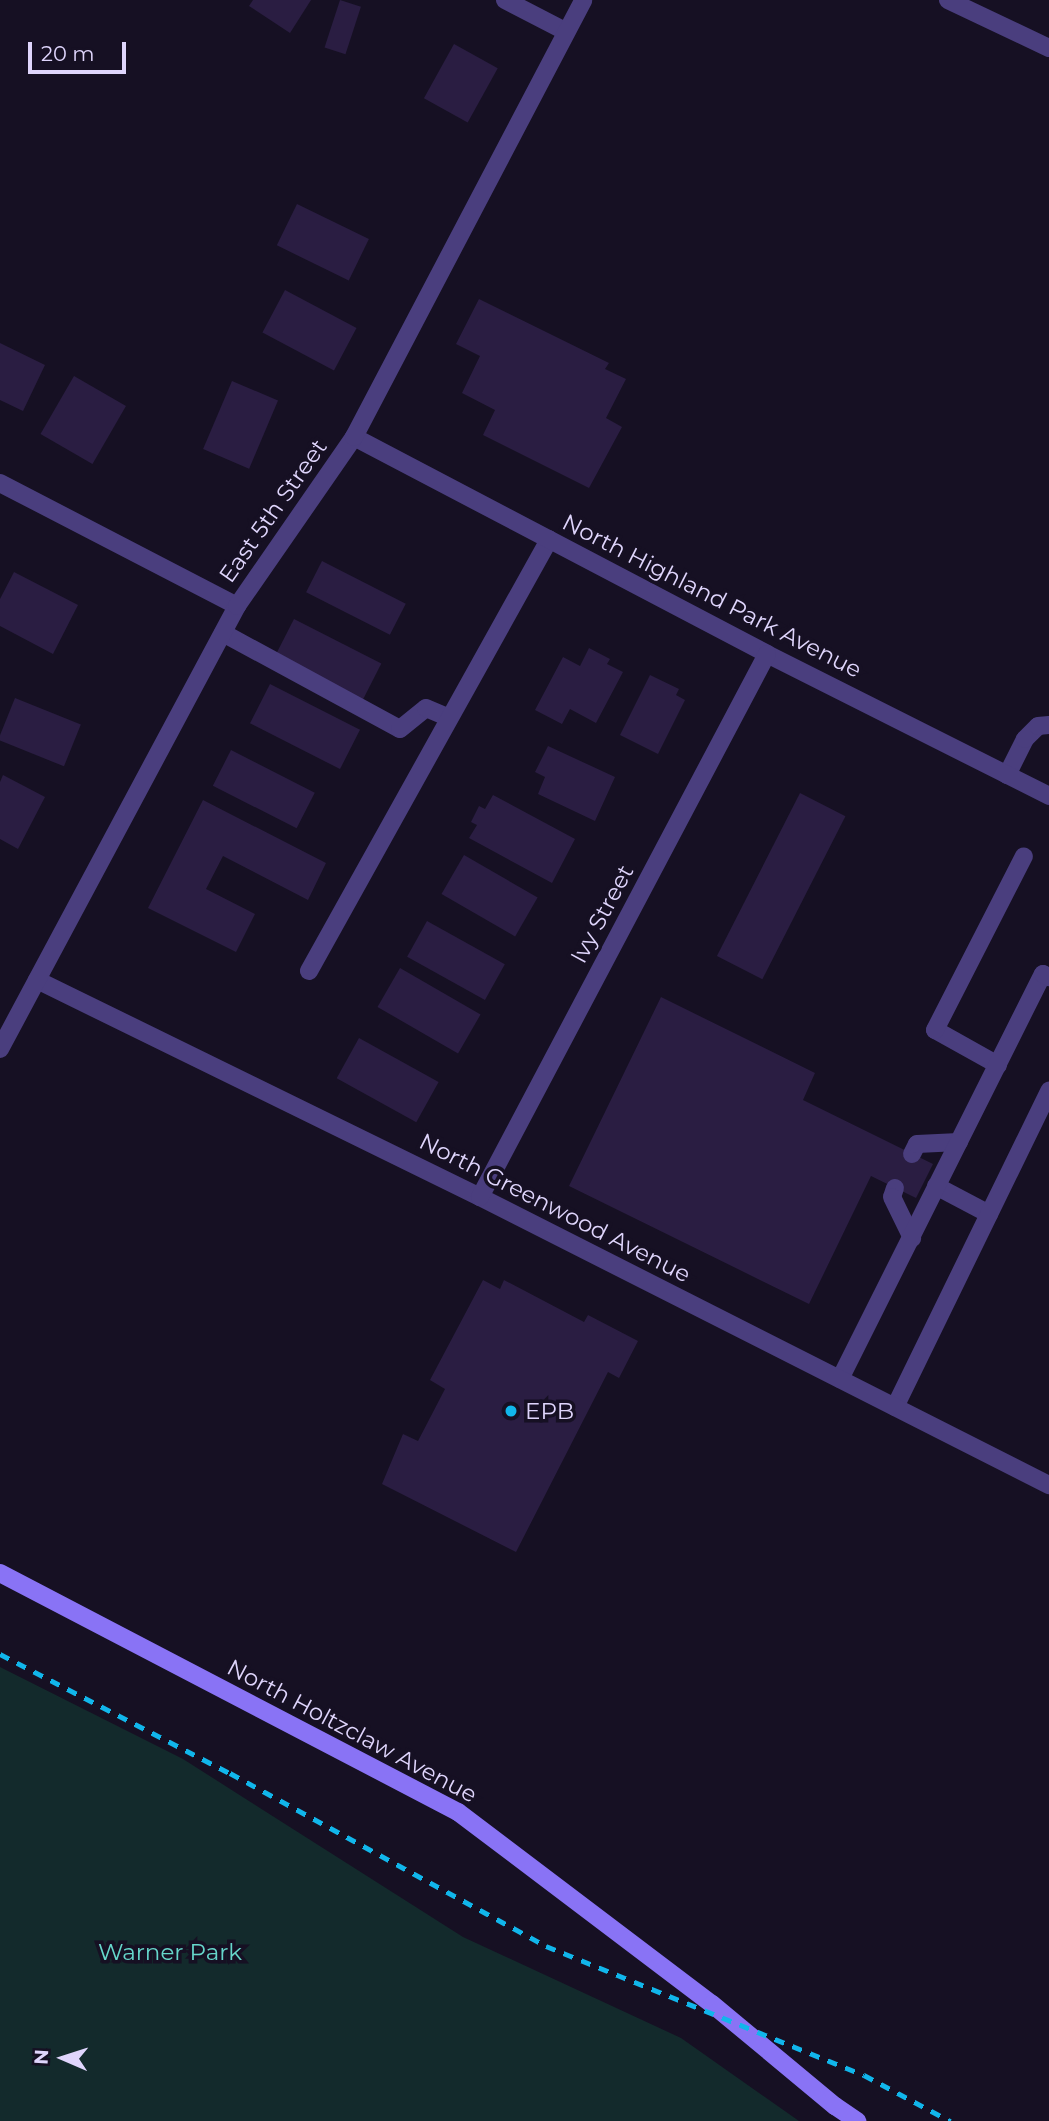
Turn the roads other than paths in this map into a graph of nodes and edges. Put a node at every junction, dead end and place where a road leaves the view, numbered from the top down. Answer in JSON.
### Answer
{"nodes":[{"id":1,"x":505,"y":0,"type":"edge"},
{"id":2,"x":583,"y":0,"type":"edge"},
{"id":3,"x":948,"y":0,"type":"edge"},
{"id":4,"x":565,"y":31,"type":"junction"},
{"id":5,"x":1049,"y":48,"type":"edge"},
{"id":6,"x":354,"y":437,"type":"junction"},
{"id":7,"x":0,"y":483,"type":"edge"},
{"id":8,"x":549,"y":539,"type":"junction"},
{"id":9,"x":237,"y":606,"type":"junction"},
{"id":10,"x":223,"y":633,"type":"junction"},
{"id":11,"x":767,"y":654,"type":"junction"},
{"id":12,"x":449,"y":718,"type":"junction"},
{"id":13,"x":1049,"y":725,"type":"edge"},
{"id":14,"x":1007,"y":775,"type":"junction"},
{"id":15,"x":1049,"y":796,"type":"edge"},
{"id":16,"x":1024,"y":856,"type":"dead end"},
{"id":17,"x":309,"y":971,"type":"dead end"},
{"id":18,"x":1049,"y":977,"type":"edge"},
{"id":19,"x":37,"y":980,"type":"junction"},
{"id":20,"x":0,"y":1049,"type":"edge"},
{"id":21,"x":998,"y":1065,"type":"junction"},
{"id":22,"x":1049,"y":1091,"type":"edge"},
{"id":23,"x":959,"y":1142,"type":"junction"},
{"id":24,"x":912,"y":1154,"type":"dead end"},
{"id":25,"x":936,"y":1186,"type":"junction"},
{"id":26,"x":895,"y":1188,"type":"dead end"},
{"id":27,"x":480,"y":1197,"type":"junction"},
{"id":28,"x":989,"y":1214,"type":"junction"},
{"id":29,"x":912,"y":1238,"type":"junction"},
{"id":30,"x":840,"y":1379,"type":"junction"},
{"id":31,"x":895,"y":1407,"type":"junction"},
{"id":32,"x":1049,"y":1485,"type":"edge"},
{"id":33,"x":0,"y":1573,"type":"edge"},
{"id":34,"x":858,"y":2121,"type":"edge"}],
"edges":[{"from":1,"to":4,"type":"street"},
{"from":2,"to":4,"type":"street","name":"East 5th Street"},
{"from":3,"to":5,"type":"street"},
{"from":4,"to":6,"type":"street","name":"East 5th Street"},
{"from":6,"to":8,"type":"street","name":"North Highland Park Avenue"},
{"from":6,"to":9,"type":"street","name":"East 5th Street"},
{"from":7,"to":9,"type":"street"},
{"from":8,"to":11,"type":"street","name":"North Highland Park Avenue"},
{"from":8,"to":12,"type":"street"},
{"from":9,"to":10,"type":"street","name":"East 5th Street"},
{"from":10,"to":12,"type":"street"},
{"from":10,"to":19,"type":"street","name":"East 5th Street"},
{"from":11,"to":14,"type":"street","name":"North Highland Park Avenue"},
{"from":11,"to":27,"type":"street","name":"Ivy Street"},
{"from":12,"to":17,"type":"street"},
{"from":13,"to":14,"type":"street"},
{"from":14,"to":15,"type":"street","name":"North Highland Park Avenue"},
{"from":16,"to":21,"type":"street"},
{"from":18,"to":21,"type":"street"},
{"from":19,"to":20,"type":"street","name":"East 5th Street"},
{"from":19,"to":27,"type":"street","name":"North Greenwood Avenue"},
{"from":21,"to":23,"type":"street"},
{"from":22,"to":28,"type":"street"},
{"from":23,"to":24,"type":"street"},
{"from":23,"to":25,"type":"street"},
{"from":25,"to":28,"type":"street"},
{"from":25,"to":29,"type":"street"},
{"from":26,"to":29,"type":"street"},
{"from":27,"to":30,"type":"street","name":"North Greenwood Avenue"},
{"from":28,"to":31,"type":"street"},
{"from":29,"to":30,"type":"street"},
{"from":30,"to":31,"type":"street","name":"North Greenwood Avenue"},
{"from":31,"to":32,"type":"street","name":"North Greenwood Avenue"},
{"from":33,"to":34,"type":"main road","name":"North Holtzclaw Avenue"}]}
